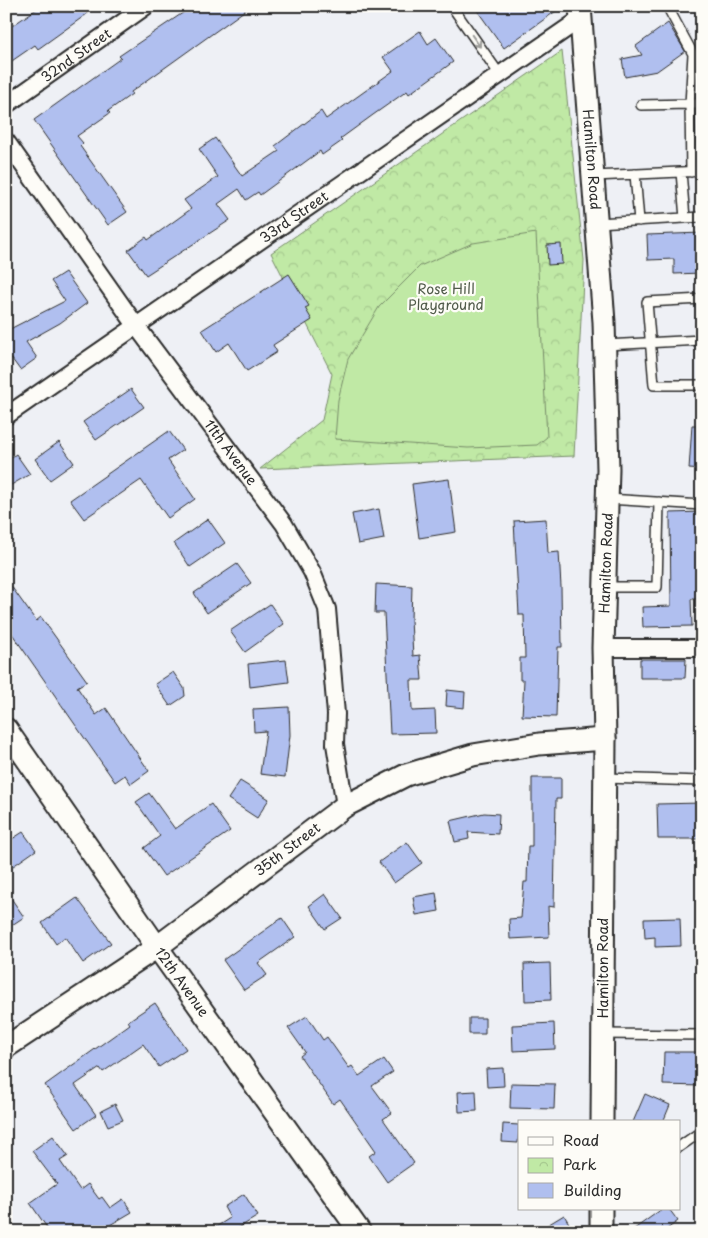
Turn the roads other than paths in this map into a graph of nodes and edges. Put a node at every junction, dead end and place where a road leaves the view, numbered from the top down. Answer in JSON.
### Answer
{"nodes":[{"id":1,"x":146,"y":6,"type":"edge"},
{"id":2,"x":453,"y":6,"type":"edge"},
{"id":3,"x":667,"y":6,"type":"edge"},
{"id":4,"x":581,"y":12,"type":"edge"},
{"id":5,"x":500,"y":75,"type":"junction"},
{"id":6,"x":641,"y":104,"type":"dead end"},
{"id":7,"x":690,"y":104,"type":"junction"},
{"id":8,"x":702,"y":104,"type":"edge"},
{"id":9,"x":6,"y":105,"type":"edge"},
{"id":10,"x":6,"y":141,"type":"edge"},
{"id":11,"x":681,"y":172,"type":"junction"},
{"id":12,"x":691,"y":172,"type":"junction"},
{"id":13,"x":702,"y":172,"type":"edge"},
{"id":14,"x":635,"y":174,"type":"junction"},
{"id":15,"x":594,"y":176,"type":"junction"},
{"id":16,"x":702,"y":217,"type":"edge"},
{"id":17,"x":685,"y":218,"type":"junction"},
{"id":18,"x":639,"y":221,"type":"junction"},
{"id":19,"x":597,"y":223,"type":"junction"},
{"id":20,"x":702,"y":299,"type":"edge"},
{"id":21,"x":137,"y":327,"type":"junction"},
{"id":22,"x":702,"y":340,"type":"edge"},
{"id":23,"x":649,"y":343,"type":"junction"},
{"id":24,"x":605,"y":345,"type":"junction"},
{"id":25,"x":702,"y":386,"type":"edge"},
{"id":26,"x":6,"y":416,"type":"edge"},
{"id":27,"x":607,"y":499,"type":"junction"},
{"id":28,"x":660,"y":502,"type":"junction"},
{"id":29,"x":702,"y":505,"type":"edge"},
{"id":30,"x":605,"y":587,"type":"junction"},
{"id":31,"x":603,"y":648,"type":"junction"},
{"id":32,"x":702,"y":648,"type":"edge"},
{"id":33,"x":6,"y":729,"type":"edge"},
{"id":34,"x":605,"y":739,"type":"junction"},
{"id":35,"x":604,"y":778,"type":"junction"},
{"id":36,"x":702,"y":781,"type":"edge"},
{"id":37,"x":345,"y":806,"type":"junction"},
{"id":38,"x":157,"y":947,"type":"junction"},
{"id":39,"x":602,"y":1034,"type":"junction"},
{"id":40,"x":702,"y":1035,"type":"edge"},
{"id":41,"x":6,"y":1047,"type":"edge"},
{"id":42,"x":602,"y":1120,"type":"edge"},
{"id":43,"x":702,"y":1131,"type":"edge"},
{"id":44,"x":680,"y":1146,"type":"edge"},
{"id":45,"x":601,"y":1210,"type":"edge"},
{"id":46,"x":360,"y":1232,"type":"edge"},
{"id":47,"x":601,"y":1232,"type":"edge"}],
"edges":[{"from":1,"to":9,"type":"street","name":"32nd Street"},
{"from":2,"to":5,"type":"lane","one_way":true},
{"from":3,"to":7,"type":"lane"},
{"from":4,"to":5,"type":"street","name":"33rd Street"},
{"from":4,"to":15,"type":"street","name":"Hamilton Road"},
{"from":5,"to":21,"type":"street","name":"33rd Street"},
{"from":6,"to":7,"type":"lane"},
{"from":7,"to":8,"type":"lane"},
{"from":7,"to":12,"type":"lane"},
{"from":10,"to":21,"type":"street","name":"11th Avenue"},
{"from":11,"to":12,"type":"lane"},
{"from":11,"to":14,"type":"lane"},
{"from":11,"to":17,"type":"lane"},
{"from":12,"to":13,"type":"lane"},
{"from":14,"to":15,"type":"lane"},
{"from":14,"to":18,"type":"lane"},
{"from":15,"to":19,"type":"street","name":"Hamilton Road"},
{"from":16,"to":17,"type":"lane"},
{"from":17,"to":18,"type":"lane"},
{"from":18,"to":19,"type":"lane"},
{"from":19,"to":24,"type":"street","name":"Hamilton Road"},
{"from":20,"to":23,"type":"lane"},
{"from":21,"to":26,"type":"street","name":"33rd Street"},
{"from":21,"to":37,"type":"street","name":"11th Avenue"},
{"from":22,"to":23,"type":"lane"},
{"from":23,"to":24,"type":"lane"},
{"from":23,"to":25,"type":"lane"},
{"from":24,"to":27,"type":"street","name":"Hamilton Road"},
{"from":27,"to":28,"type":"lane"},
{"from":27,"to":30,"type":"street","name":"Hamilton Road"},
{"from":28,"to":29,"type":"lane"},
{"from":28,"to":30,"type":"lane"},
{"from":30,"to":31,"type":"street","name":"Hamilton Road"},
{"from":31,"to":32,"type":"street"},
{"from":31,"to":34,"type":"street","name":"Hamilton Road"},
{"from":33,"to":38,"type":"street","name":"12th Avenue"},
{"from":34,"to":35,"type":"street","name":"Hamilton Road"},
{"from":34,"to":37,"type":"street","name":"35th Street"},
{"from":35,"to":36,"type":"lane"},
{"from":35,"to":39,"type":"street","name":"Hamilton Road"},
{"from":37,"to":38,"type":"street","name":"35th Street"},
{"from":38,"to":41,"type":"street","name":"35th Street"},
{"from":38,"to":46,"type":"street","name":"12th Avenue"},
{"from":39,"to":40,"type":"lane"},
{"from":39,"to":42,"type":"street","name":"Hamilton Road"},
{"from":43,"to":44,"type":"lane"},
{"from":45,"to":47,"type":"street"}]}
